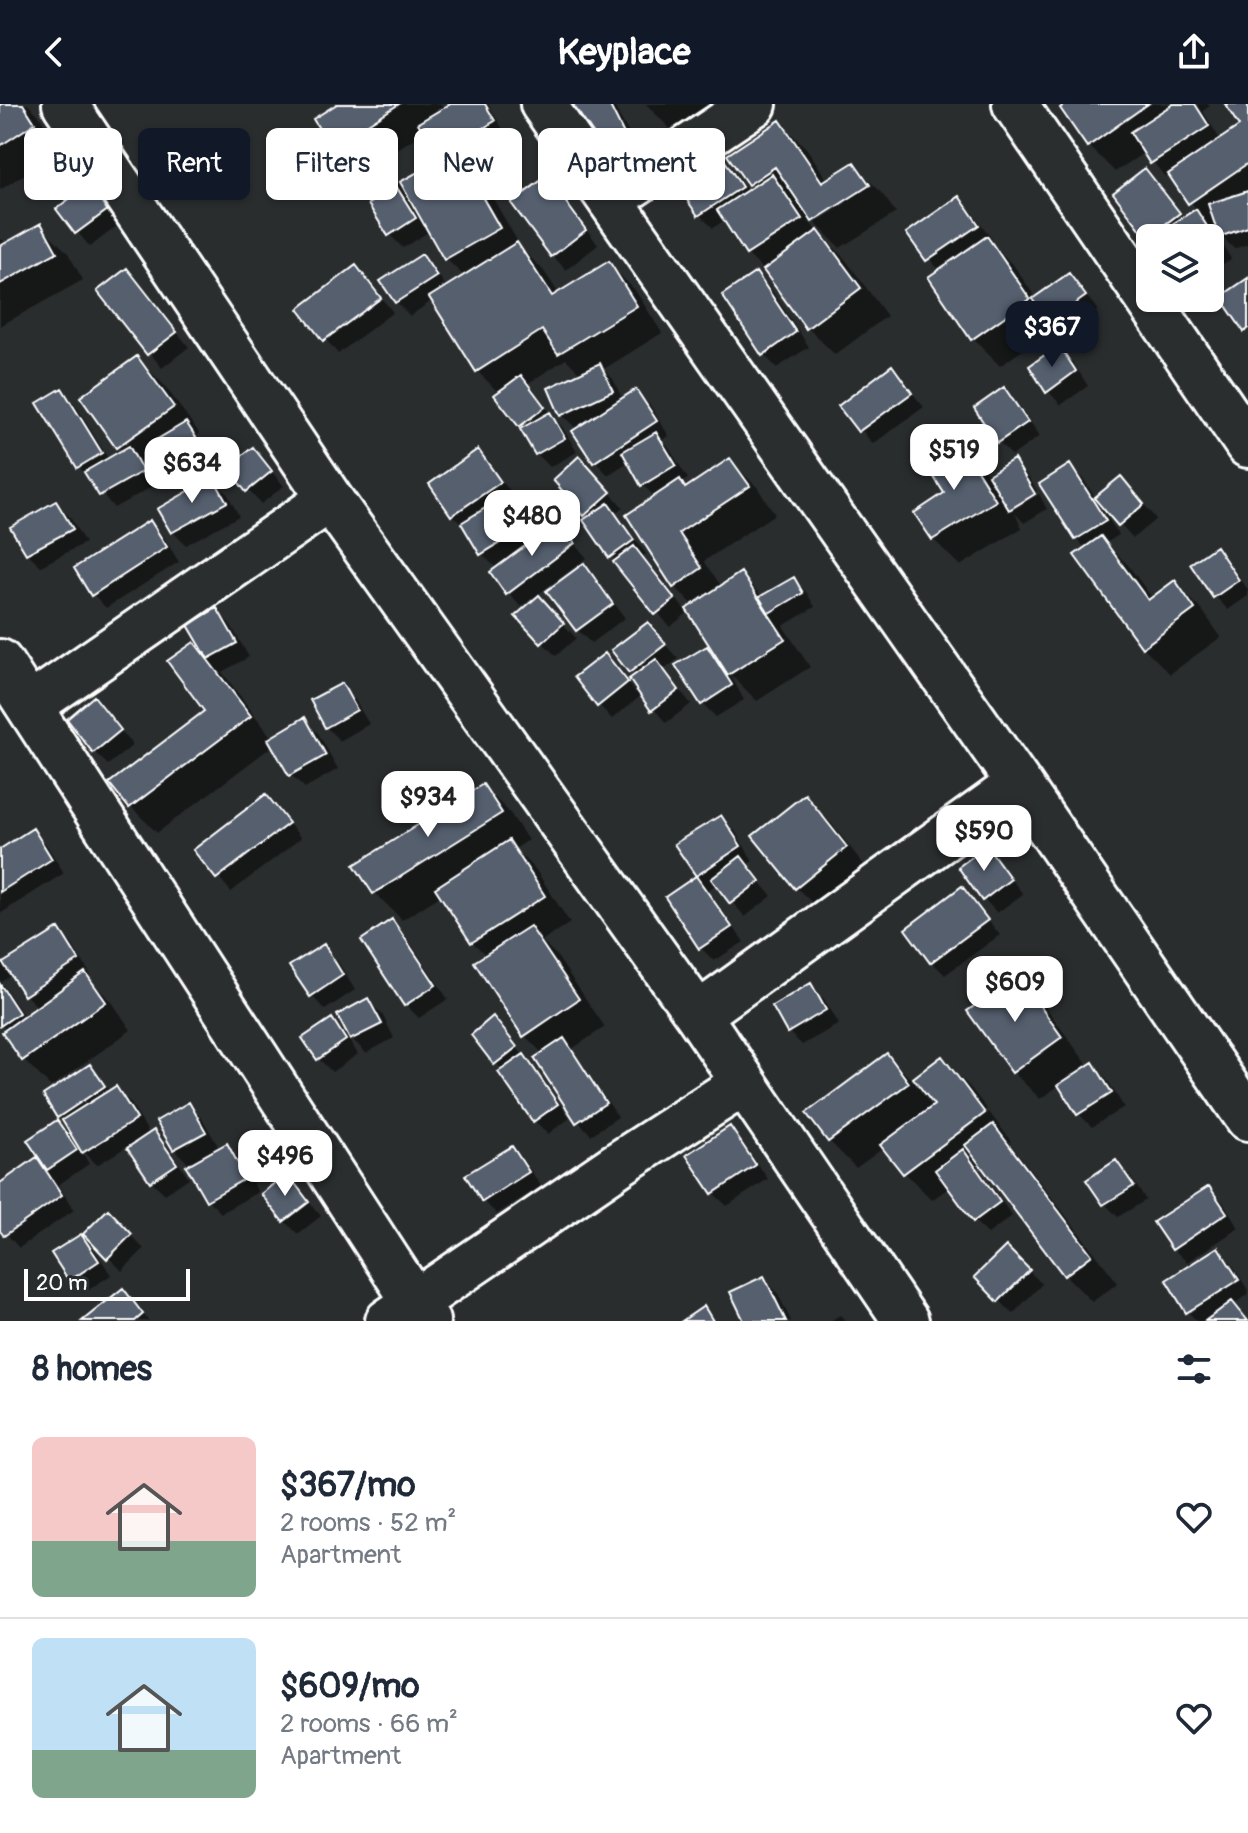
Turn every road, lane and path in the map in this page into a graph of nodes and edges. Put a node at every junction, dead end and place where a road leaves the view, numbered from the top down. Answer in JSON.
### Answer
{"nodes":[{"id":1,"x":65,"y":104,"type":"edge"},
{"id":2,"x":543,"y":104,"type":"edge"},
{"id":3,"x":754,"y":104,"type":"edge"},
{"id":4,"x":1015,"y":104,"type":"edge"},
{"id":5,"x":560,"y":128,"type":"edge"},
{"id":6,"x":718,"y":128,"type":"edge"},
{"id":7,"x":610,"y":200,"type":"edge"},
{"id":8,"x":1248,"y":445,"type":"edge"},
{"id":9,"x":330,"y":499,"type":"junction"},
{"id":10,"x":0,"y":662,"type":"edge"},
{"id":11,"x":30,"y":706,"type":"junction"},
{"id":12,"x":1019,"y":784,"type":"junction"},
{"id":13,"x":698,"y":1015,"type":"junction"},
{"id":14,"x":744,"y":1083,"type":"junction"},
{"id":15,"x":1244,"y":1105,"type":"edge"},
{"id":16,"x":410,"y":1315,"type":"edge"},
{"id":17,"x":906,"y":1321,"type":"edge"}],
"edges":[{"from":1,"to":9,"type":"street"},
{"from":2,"to":5,"type":"street"},
{"from":3,"to":6,"type":"street"},
{"from":4,"to":8,"type":"street"},
{"from":7,"to":12,"type":"street"},
{"from":9,"to":11,"type":"street"},
{"from":9,"to":13,"type":"street"},
{"from":10,"to":11,"type":"street"},
{"from":11,"to":16,"type":"street"},
{"from":12,"to":13,"type":"street"},
{"from":12,"to":15,"type":"street"},
{"from":13,"to":14,"type":"street"},
{"from":14,"to":16,"type":"street"},
{"from":14,"to":17,"type":"street"}]}
